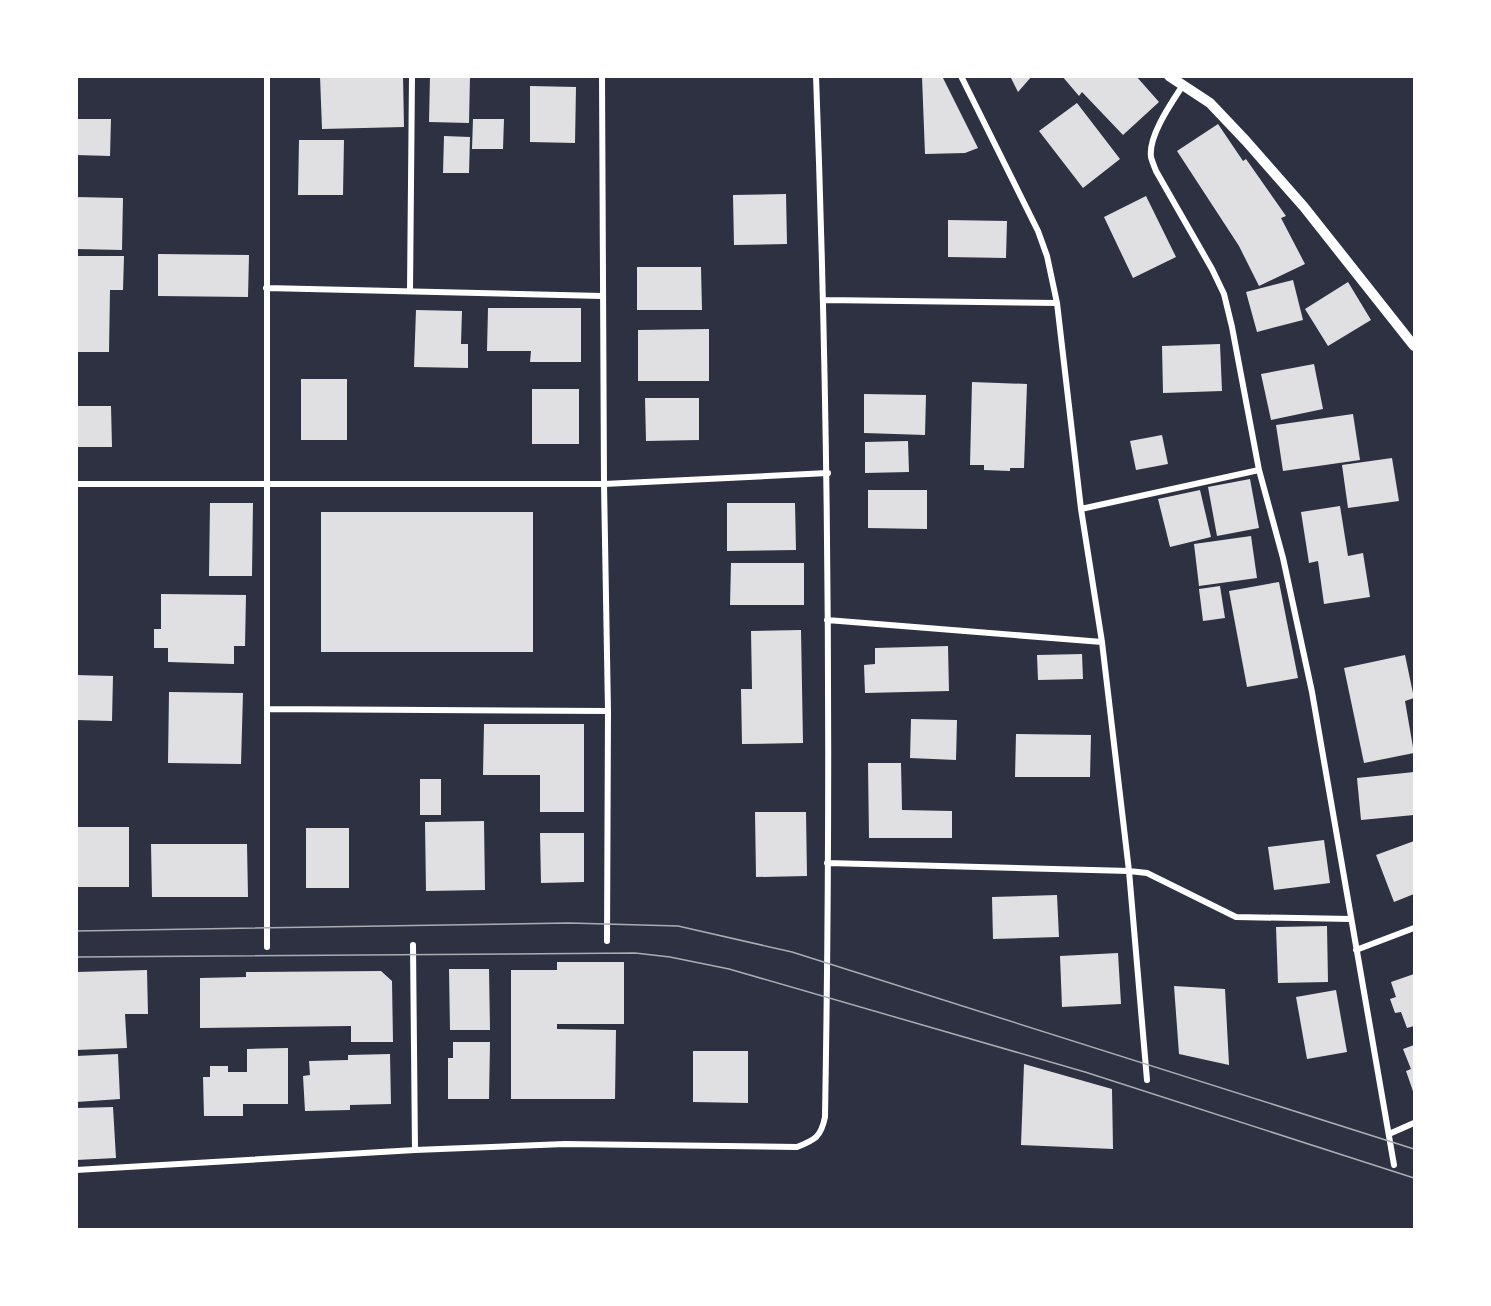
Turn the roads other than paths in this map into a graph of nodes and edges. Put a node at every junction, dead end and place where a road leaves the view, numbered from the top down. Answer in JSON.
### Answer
{"nodes":[{"id":1,"x":267,"y":76,"type":"edge"},
{"id":2,"x":412,"y":76,"type":"edge"},
{"id":3,"x":602,"y":76,"type":"edge"},
{"id":4,"x":816,"y":76,"type":"edge"},
{"id":5,"x":960,"y":76,"type":"edge"},
{"id":6,"x":1169,"y":76,"type":"edge"},
{"id":7,"x":1183,"y":84,"type":"junction"},
{"id":8,"x":266,"y":288,"type":"junction"},
{"id":9,"x":410,"y":291,"type":"junction"},
{"id":10,"x":602,"y":296,"type":"junction"},
{"id":11,"x":824,"y":300,"type":"junction"},
{"id":12,"x":1057,"y":303,"type":"junction"},
{"id":13,"x":1414,"y":346,"type":"edge"},
{"id":14,"x":1259,"y":470,"type":"junction"},
{"id":15,"x":828,"y":473,"type":"junction"},
{"id":16,"x":267,"y":483,"type":"junction"},
{"id":17,"x":76,"y":484,"type":"edge"},
{"id":18,"x":604,"y":484,"type":"junction"},
{"id":19,"x":1081,"y":508,"type":"junction"},
{"id":20,"x":827,"y":620,"type":"junction"},
{"id":21,"x":1102,"y":642,"type":"junction"},
{"id":22,"x":267,"y":710,"type":"junction"},
{"id":23,"x":608,"y":711,"type":"junction"},
{"id":24,"x":826,"y":863,"type":"junction"},
{"id":25,"x":1129,"y":871,"type":"junction"},
{"id":26,"x":1351,"y":919,"type":"junction"},
{"id":27,"x":1414,"y":928,"type":"edge"},
{"id":28,"x":607,"y":941,"type":"dead end"},
{"id":29,"x":413,"y":945,"type":"dead end"},
{"id":30,"x":267,"y":947,"type":"dead end"},
{"id":31,"x":1356,"y":950,"type":"junction"},
{"id":32,"x":1147,"y":1080,"type":"dead end"},
{"id":33,"x":1414,"y":1123,"type":"edge"},
{"id":34,"x":1389,"y":1134,"type":"junction"},
{"id":35,"x":415,"y":1150,"type":"junction"},
{"id":36,"x":1394,"y":1165,"type":"dead end"},
{"id":37,"x":76,"y":1170,"type":"edge"}],
"edges":[{"from":1,"to":8,"type":"street"},
{"from":2,"to":9,"type":"street"},
{"from":3,"to":10,"type":"street"},
{"from":4,"to":11,"type":"street"},
{"from":5,"to":12,"type":"street"},
{"from":6,"to":7,"type":"street"},
{"from":7,"to":13,"type":"street"},
{"from":7,"to":14,"type":"street"},
{"from":8,"to":9,"type":"street"},
{"from":8,"to":16,"type":"street"},
{"from":9,"to":10,"type":"street"},
{"from":10,"to":18,"type":"street"},
{"from":11,"to":12,"type":"street"},
{"from":11,"to":15,"type":"street"},
{"from":12,"to":19,"type":"street"},
{"from":14,"to":19,"type":"street"},
{"from":14,"to":26,"type":"street"},
{"from":15,"to":18,"type":"street"},
{"from":15,"to":20,"type":"street"},
{"from":16,"to":17,"type":"street"},
{"from":16,"to":18,"type":"street"},
{"from":16,"to":22,"type":"street"},
{"from":18,"to":23,"type":"street"},
{"from":19,"to":21,"type":"street"},
{"from":20,"to":21,"type":"street"},
{"from":20,"to":24,"type":"street"},
{"from":21,"to":25,"type":"street"},
{"from":22,"to":23,"type":"street"},
{"from":22,"to":30,"type":"street"},
{"from":23,"to":28,"type":"street"},
{"from":24,"to":25,"type":"street"},
{"from":24,"to":35,"type":"street"},
{"from":25,"to":26,"type":"street"},
{"from":25,"to":32,"type":"street"},
{"from":26,"to":31,"type":"street"},
{"from":27,"to":31,"type":"street"},
{"from":29,"to":35,"type":"street"},
{"from":31,"to":34,"type":"street"},
{"from":33,"to":34,"type":"street"},
{"from":34,"to":36,"type":"street"},
{"from":35,"to":37,"type":"street"}]}
